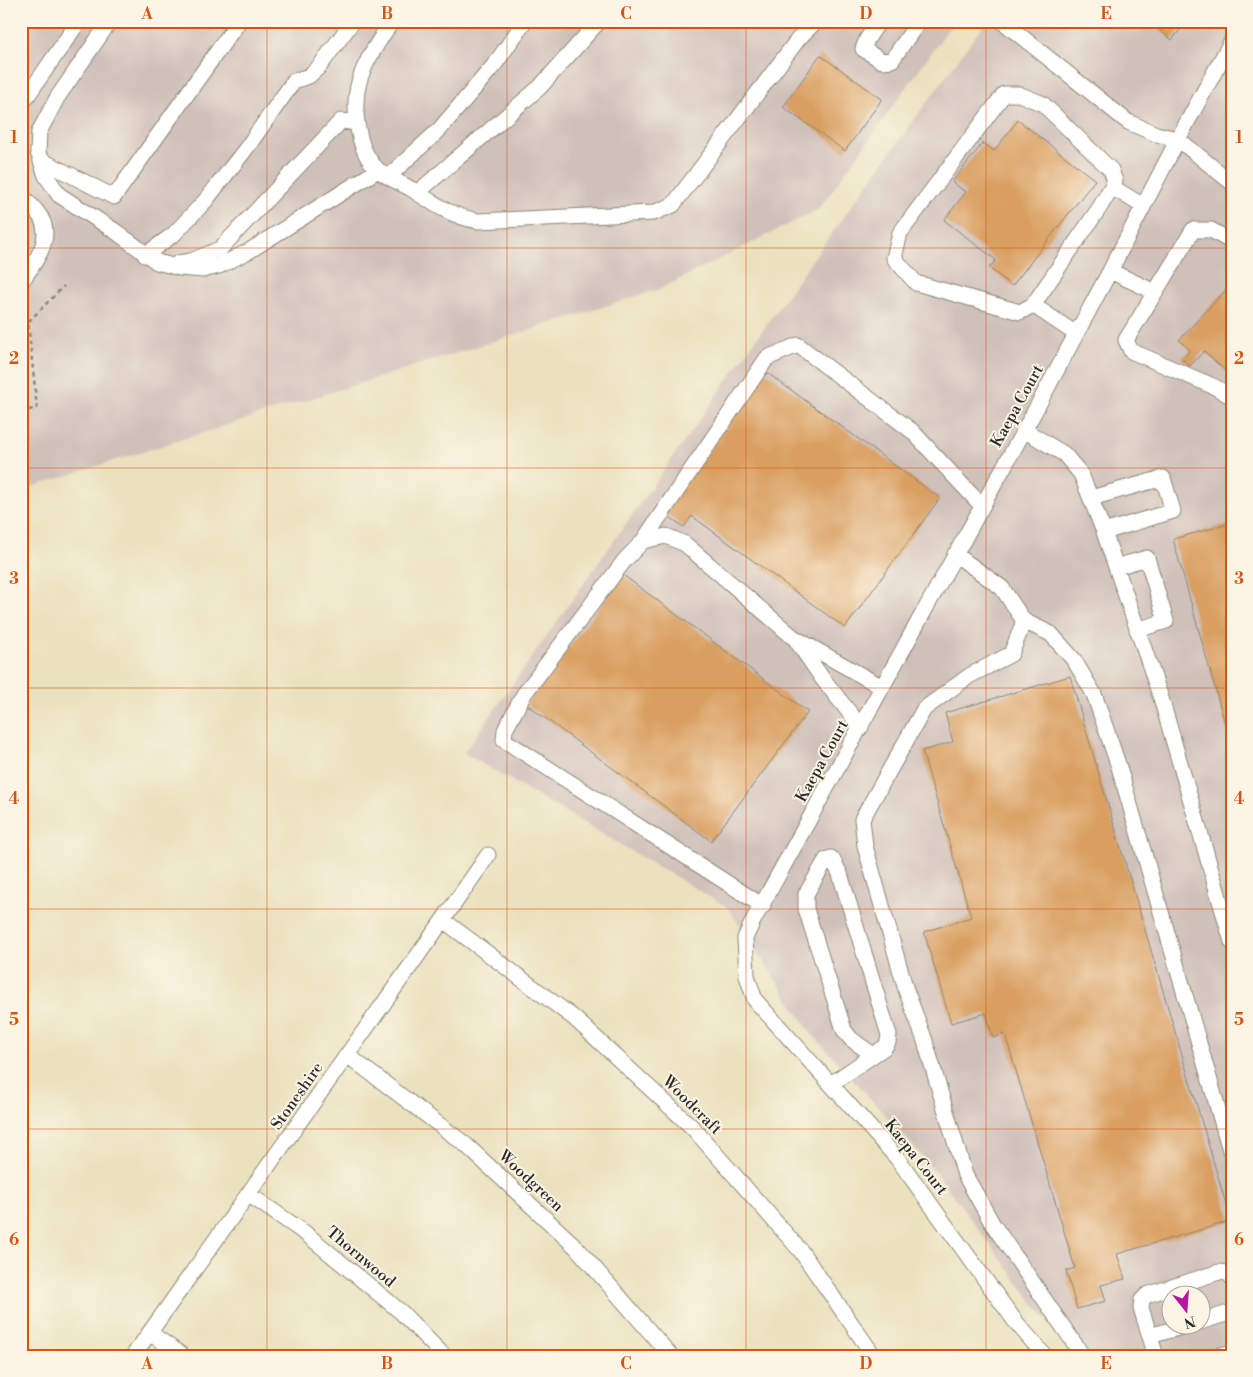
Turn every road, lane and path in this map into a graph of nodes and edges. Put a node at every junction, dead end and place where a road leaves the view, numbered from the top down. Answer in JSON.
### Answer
{"nodes":[{"id":1,"x":80,"y":21,"type":"edge"},
{"id":2,"x":110,"y":21,"type":"edge"},
{"id":3,"x":239,"y":21,"type":"edge"},
{"id":4,"x":353,"y":21,"type":"edge"},
{"id":5,"x":392,"y":21,"type":"edge"},
{"id":6,"x":525,"y":21,"type":"edge"},
{"id":7,"x":599,"y":21,"type":"edge"},
{"id":8,"x":816,"y":21,"type":"edge"},
{"id":9,"x":879,"y":21,"type":"edge"},
{"id":10,"x":919,"y":21,"type":"edge"},
{"id":11,"x":1002,"y":21,"type":"edge"},
{"id":12,"x":1007,"y":21,"type":"edge"},
{"id":13,"x":1018,"y":33,"type":"junction"},
{"id":14,"x":1232,"y":40,"type":"edge"},
{"id":15,"x":21,"y":105,"type":"edge"},
{"id":16,"x":357,"y":123,"type":"junction"},
{"id":17,"x":1178,"y":139,"type":"junction"},
{"id":18,"x":41,"y":160,"type":"junction"},
{"id":19,"x":383,"y":173,"type":"junction"},
{"id":20,"x":1232,"y":183,"type":"edge"},
{"id":21,"x":1112,"y":187,"type":"junction"},
{"id":22,"x":417,"y":193,"type":"junction"},
{"id":23,"x":21,"y":194,"type":"edge"},
{"id":24,"x":1143,"y":206,"type":"junction"},
{"id":25,"x":1232,"y":242,"type":"edge"},
{"id":26,"x":146,"y":255,"type":"junction"},
{"id":27,"x":167,"y":264,"type":"junction"},
{"id":28,"x":1110,"y":271,"type":"junction"},
{"id":29,"x":21,"y":282,"type":"edge"},
{"id":30,"x":64,"y":286,"type":"dead end"},
{"id":31,"x":1154,"y":292,"type":"junction"},
{"id":32,"x":1033,"y":305,"type":"junction"},
{"id":33,"x":1076,"y":334,"type":"junction"},
{"id":34,"x":1232,"y":397,"type":"edge"},
{"id":35,"x":21,"y":412,"type":"edge"},
{"id":36,"x":1024,"y":430,"type":"junction"},
{"id":37,"x":1091,"y":498,"type":"junction"},
{"id":38,"x":981,"y":505,"type":"junction"},
{"id":39,"x":1104,"y":532,"type":"junction"},
{"id":40,"x":643,"y":541,"type":"junction"},
{"id":41,"x":955,"y":554,"type":"junction"},
{"id":42,"x":1116,"y":567,"type":"junction"},
{"id":43,"x":1024,"y":621,"type":"junction"},
{"id":44,"x":1137,"y":630,"type":"junction"},
{"id":45,"x":793,"y":637,"type":"junction"},
{"id":46,"x":882,"y":687,"type":"junction"},
{"id":47,"x":860,"y":727,"type":"junction"},
{"id":48,"x":488,"y":855,"type":"dead end"},
{"id":49,"x":763,"y":906,"type":"junction"},
{"id":50,"x":443,"y":920,"type":"junction"},
{"id":51,"x":1232,"y":942,"type":"edge"},
{"id":52,"x":347,"y":1055,"type":"junction"},
{"id":53,"x":873,"y":1055,"type":"junction"},
{"id":54,"x":831,"y":1084,"type":"junction"},
{"id":55,"x":1232,"y":1157,"type":"edge"},
{"id":56,"x":248,"y":1194,"type":"junction"},
{"id":57,"x":1232,"y":1278,"type":"edge"},
{"id":58,"x":1232,"y":1312,"type":"edge"},
{"id":59,"x":1210,"y":1319,"type":"edge"},
{"id":60,"x":150,"y":1333,"type":"junction"},
{"id":61,"x":1160,"y":1333,"type":"edge"},
{"id":62,"x":1150,"y":1336,"type":"junction"},
{"id":63,"x":1232,"y":1352,"type":"edge"},
{"id":64,"x":133,"y":1356,"type":"edge"},
{"id":65,"x":183,"y":1356,"type":"edge"},
{"id":66,"x":444,"y":1356,"type":"edge"},
{"id":67,"x":670,"y":1356,"type":"edge"},
{"id":68,"x":874,"y":1356,"type":"edge"},
{"id":69,"x":1045,"y":1356,"type":"edge"},
{"id":70,"x":1083,"y":1356,"type":"edge"},
{"id":71,"x":1156,"y":1356,"type":"edge"},
{"id":72,"x":1218,"y":1356,"type":"edge"}],
"edges":[{"from":1,"to":15,"type":"street"},
{"from":2,"to":18,"type":"street"},
{"from":3,"to":18,"type":"street"},
{"from":4,"to":26,"type":"street"},
{"from":5,"to":16,"type":"street"},
{"from":6,"to":19,"type":"street"},
{"from":7,"to":22,"type":"street"},
{"from":8,"to":22,"type":"street"},
{"from":9,"to":10,"type":"street"},
{"from":11,"to":13,"type":"street"},
{"from":12,"to":13,"type":"street"},
{"from":13,"to":17,"type":"street"},
{"from":14,"to":17,"type":"street","name":"Kaepa Court"},
{"from":16,"to":19,"type":"street"},
{"from":16,"to":27,"type":"street"},
{"from":17,"to":20,"type":"street"},
{"from":17,"to":24,"type":"street","name":"Kaepa Court"},
{"from":18,"to":26,"type":"street"},
{"from":19,"to":22,"type":"street"},
{"from":19,"to":27,"type":"street"},
{"from":21,"to":24,"type":"street"},
{"from":21,"to":32,"type":"street"},
{"from":21,"to":32,"type":"street"},
{"from":23,"to":29,"type":"street"},
{"from":24,"to":28,"type":"street","name":"Kaepa Court"},
{"from":25,"to":31,"type":"street"},
{"from":26,"to":27,"type":"street"},
{"from":28,"to":31,"type":"street"},
{"from":28,"to":33,"type":"street","name":"Kaepa Court"},
{"from":30,"to":35,"type":"path"},
{"from":31,"to":34,"type":"street"},
{"from":32,"to":33,"type":"street"},
{"from":33,"to":36,"type":"street","name":"Kaepa Court"},
{"from":36,"to":37,"type":"street"},
{"from":36,"to":38,"type":"street","name":"Kaepa Court"},
{"from":37,"to":39,"type":"street"},
{"from":37,"to":39,"type":"street"},
{"from":38,"to":40,"type":"street"},
{"from":38,"to":41,"type":"street","name":"Kaepa Court"},
{"from":39,"to":42,"type":"street"},
{"from":40,"to":45,"type":"street"},
{"from":40,"to":49,"type":"street"},
{"from":41,"to":43,"type":"street"},
{"from":41,"to":46,"type":"street","name":"Kaepa Court"},
{"from":42,"to":44,"type":"street"},
{"from":42,"to":44,"type":"street"},
{"from":43,"to":55,"type":"street"},
{"from":43,"to":70,"type":"street"},
{"from":44,"to":51,"type":"street"},
{"from":45,"to":46,"type":"street"},
{"from":45,"to":47,"type":"street"},
{"from":46,"to":47,"type":"street","name":"Kaepa Court"},
{"from":47,"to":49,"type":"street","name":"Kaepa Court"},
{"from":48,"to":50,"type":"street","name":"Stoneshire"},
{"from":49,"to":54,"type":"street","name":"Kaepa Court"},
{"from":50,"to":52,"type":"street","name":"Stoneshire"},
{"from":50,"to":68,"type":"street","name":"Woodcraft"},
{"from":52,"to":56,"type":"street","name":"Stoneshire"},
{"from":52,"to":67,"type":"street","name":"Woodgreen"},
{"from":53,"to":53,"type":"street"},
{"from":53,"to":54,"type":"street"},
{"from":54,"to":69,"type":"street","name":"Kaepa Court"},
{"from":56,"to":60,"type":"street","name":"Stoneshire"},
{"from":56,"to":66,"type":"street","name":"Thornwood"},
{"from":57,"to":62,"type":"street"},
{"from":58,"to":59,"type":"street"},
{"from":60,"to":64,"type":"street","name":"Stoneshire"},
{"from":60,"to":65,"type":"street"},
{"from":61,"to":62,"type":"street"},
{"from":62,"to":71,"type":"street"},
{"from":63,"to":72,"type":"street"}]}
